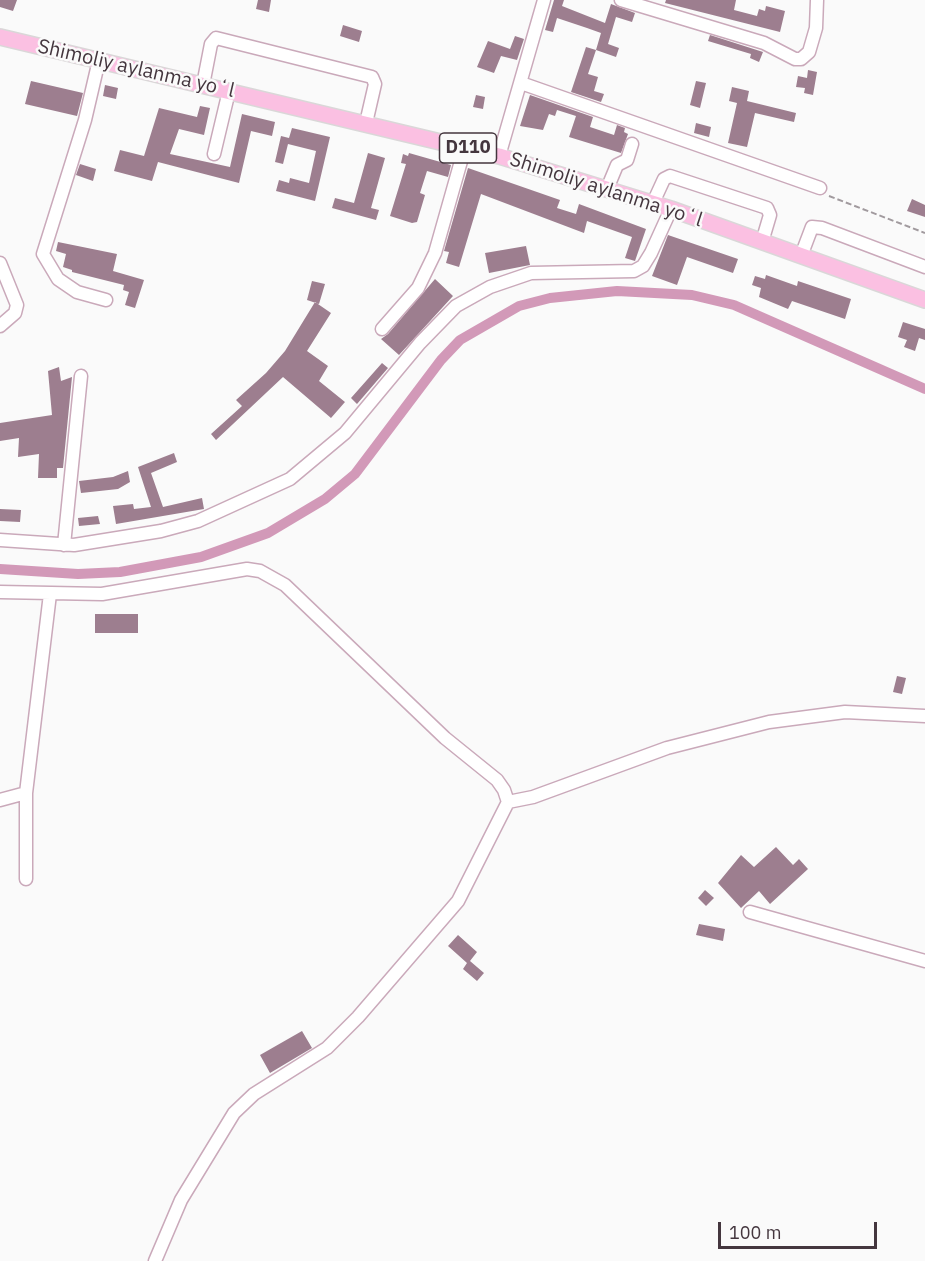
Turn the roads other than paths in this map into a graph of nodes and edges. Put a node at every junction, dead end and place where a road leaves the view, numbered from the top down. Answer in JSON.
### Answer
{"nodes":[{"id":1,"x":544,"y":0,"type":"edge"},
{"id":2,"x":621,"y":0,"type":"edge"},
{"id":3,"x":817,"y":0,"type":"edge"},
{"id":4,"x":0,"y":37,"type":"edge"},
{"id":5,"x":99,"y":60,"type":"junction"},
{"id":6,"x":521,"y":83,"type":"junction"},
{"id":7,"x":203,"y":85,"type":"junction"},
{"id":8,"x":229,"y":91,"type":"junction"},
{"id":9,"x":366,"y":123,"type":"junction"},
{"id":10,"x":632,"y":144,"type":"dead end"},
{"id":11,"x":465,"y":147,"type":"junction"},
{"id":12,"x":214,"y":154,"type":"dead end"},
{"id":13,"x":499,"y":156,"type":"junction"},
{"id":14,"x":820,"y":188,"type":"road end"},
{"id":15,"x":607,"y":189,"type":"junction"},
{"id":16,"x":653,"y":203,"type":"junction"},
{"id":17,"x":671,"y":209,"type":"junction"},
{"id":18,"x":762,"y":242,"type":"junction"},
{"id":19,"x":801,"y":256,"type":"junction"},
{"id":20,"x":0,"y":263,"type":"edge"},
{"id":21,"x":925,"y":267,"type":"edge"},
{"id":22,"x":106,"y":300,"type":"dead end"},
{"id":23,"x":925,"y":300,"type":"edge"},
{"id":24,"x":0,"y":326,"type":"edge"},
{"id":25,"x":382,"y":329,"type":"dead end"},
{"id":26,"x":81,"y":376,"type":"dead end"},
{"id":27,"x":0,"y":540,"type":"edge"},
{"id":28,"x":64,"y":544,"type":"junction"},
{"id":29,"x":0,"y":592,"type":"edge"},
{"id":30,"x":50,"y":594,"type":"junction"},
{"id":31,"x":925,"y":716,"type":"edge"},
{"id":32,"x":26,"y":793,"type":"junction"},
{"id":33,"x":0,"y":800,"type":"edge"},
{"id":34,"x":508,"y":802,"type":"junction"},
{"id":35,"x":26,"y":879,"type":"dead end"},
{"id":36,"x":750,"y":912,"type":"dead end"},
{"id":37,"x":925,"y":961,"type":"edge"},
{"id":38,"x":155,"y":1261,"type":"edge"}],
"edges":[{"from":1,"to":6,"type":"street"},
{"from":2,"to":3,"type":"street"},
{"from":4,"to":5,"type":"main road","name":"Shimoliy aylanma yoʻl","number":"D110"},
{"from":5,"to":7,"type":"main road","name":"Shimoliy aylanma yoʻl","number":"D110"},
{"from":5,"to":22,"type":"street"},
{"from":6,"to":13,"type":"street"},
{"from":6,"to":14,"type":"street"},
{"from":7,"to":8,"type":"main road","name":"Shimoliy aylanma yoʻl","number":"D110"},
{"from":7,"to":9,"type":"street"},
{"from":8,"to":9,"type":"main road","name":"Shimoliy aylanma yoʻl","number":"D110"},
{"from":8,"to":12,"type":"street"},
{"from":9,"to":11,"type":"main road","name":"Shimoliy aylanma yoʻl","number":"D110"},
{"from":10,"to":15,"type":"street"},
{"from":11,"to":13,"type":"main road","name":"Shimoliy aylanma yoʻl","number":"D110"},
{"from":11,"to":25,"type":"street"},
{"from":13,"to":15,"type":"main road","name":"Shimoliy aylanma yoʻl","number":"D110"},
{"from":15,"to":16,"type":"main road","name":"Shimoliy aylanma yoʻl","number":"D110"},
{"from":16,"to":17,"type":"main road","name":"Shimoliy aylanma yoʻl","number":"D110"},
{"from":16,"to":18,"type":"street"},
{"from":17,"to":18,"type":"main road","name":"Shimoliy aylanma yoʻl","number":"D110"},
{"from":17,"to":28,"type":"street"},
{"from":18,"to":19,"type":"main road","name":"Shimoliy aylanma yoʻl","number":"D110"},
{"from":19,"to":21,"type":"street"},
{"from":19,"to":23,"type":"main road","name":"Shimoliy aylanma yoʻl","number":"D110"},
{"from":20,"to":24,"type":"street"},
{"from":26,"to":28,"type":"street"},
{"from":27,"to":28,"type":"street"},
{"from":29,"to":30,"type":"street"},
{"from":30,"to":32,"type":"street"},
{"from":30,"to":34,"type":"street"},
{"from":31,"to":34,"type":"street"},
{"from":32,"to":33,"type":"street"},
{"from":32,"to":35,"type":"street"},
{"from":34,"to":38,"type":"street"},
{"from":36,"to":37,"type":"street"}]}
